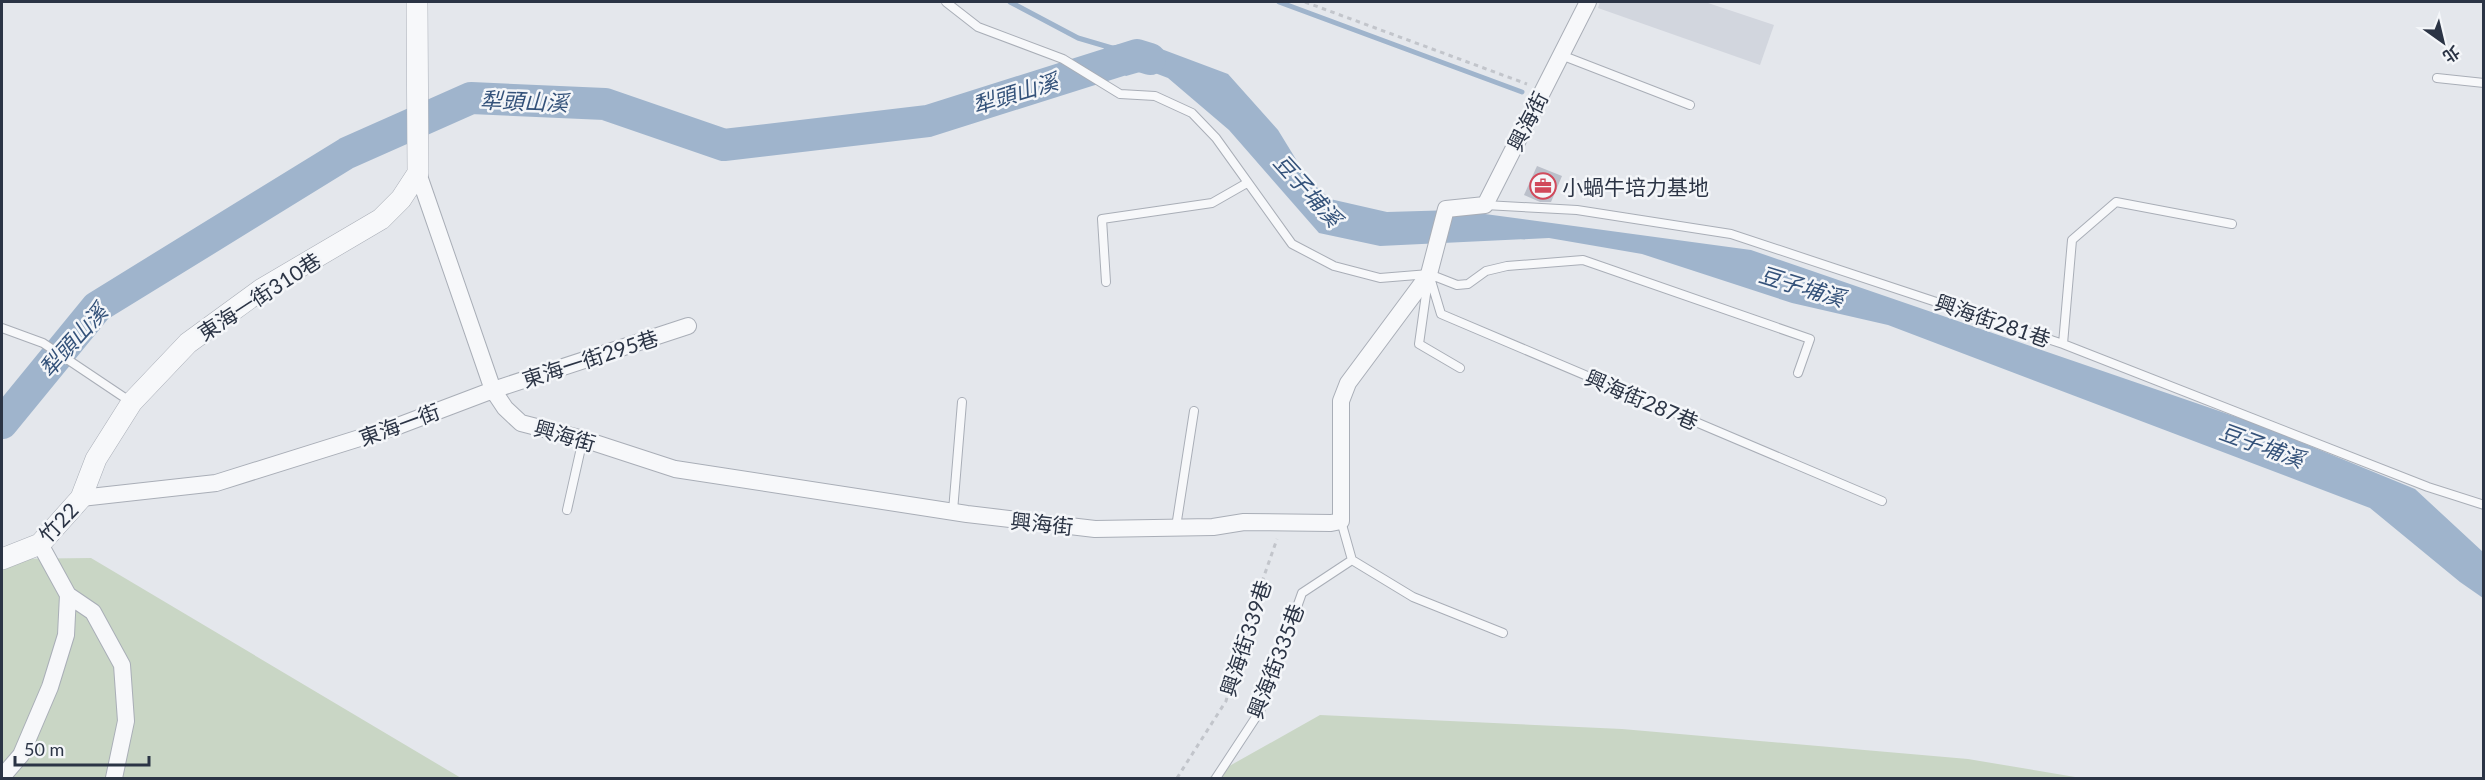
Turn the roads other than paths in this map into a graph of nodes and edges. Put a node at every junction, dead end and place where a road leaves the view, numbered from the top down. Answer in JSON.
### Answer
{"nodes":[{"id":1,"x":417,"y":2,"type":"edge"},
{"id":2,"x":946,"y":2,"type":"edge"},
{"id":3,"x":1588,"y":2,"type":"edge"},
{"id":4,"x":1560,"y":55,"type":"junction"},
{"id":5,"x":2437,"y":78,"type":"dead end"},
{"id":6,"x":2484,"y":83,"type":"edge"},
{"id":7,"x":1690,"y":105,"type":"dead end"},
{"id":8,"x":418,"y":173,"type":"junction"},
{"id":9,"x":1247,"y":183,"type":"junction"},
{"id":10,"x":1485,"y":205,"type":"junction"},
{"id":11,"x":2232,"y":224,"type":"dead end"},
{"id":12,"x":1429,"y":274,"type":"junction"},
{"id":13,"x":1106,"y":282,"type":"dead end"},
{"id":14,"x":688,"y":326,"type":"dead end"},
{"id":15,"x":2,"y":328,"type":"edge"},
{"id":16,"x":2063,"y":344,"type":"junction"},
{"id":17,"x":1460,"y":368,"type":"dead end"},
{"id":18,"x":1798,"y":373,"type":"dead end"},
{"id":19,"x":493,"y":390,"type":"junction"},
{"id":20,"x":132,"y":402,"type":"junction"},
{"id":21,"x":962,"y":402,"type":"dead end"},
{"id":22,"x":1194,"y":411,"type":"dead end"},
{"id":23,"x":583,"y":439,"type":"junction"},
{"id":24,"x":81,"y":498,"type":"junction"},
{"id":25,"x":1882,"y":501,"type":"dead end"},
{"id":26,"x":2484,"y":505,"type":"edge"},
{"id":27,"x":567,"y":510,"type":"dead end"},
{"id":28,"x":953,"y":511,"type":"junction"},
{"id":29,"x":1341,"y":521,"type":"junction"},
{"id":30,"x":1176,"y":527,"type":"junction"},
{"id":31,"x":40,"y":544,"type":"junction"},
{"id":32,"x":2,"y":559,"type":"edge"},
{"id":33,"x":1352,"y":560,"type":"junction"},
{"id":34,"x":68,"y":595,"type":"junction"},
{"id":35,"x":1503,"y":633,"type":"dead end"},
{"id":36,"x":2,"y":777,"type":"edge"},
{"id":37,"x":114,"y":778,"type":"edge"},
{"id":38,"x":1216,"y":778,"type":"edge"}],
"edges":[{"from":1,"to":8,"type":"street"},
{"from":2,"to":9,"type":"lane"},
{"from":3,"to":4,"type":"street","name":"興海街"},
{"from":4,"to":7,"type":"lane"},
{"from":4,"to":10,"type":"street","name":"興海街"},
{"from":5,"to":6,"type":"lane"},
{"from":8,"to":19,"type":"street"},
{"from":8,"to":20,"type":"street","name":"東海一街310巷","number":"竹22"},
{"from":9,"to":12,"type":"lane"},
{"from":9,"to":13,"type":"lane"},
{"from":10,"to":12,"type":"street"},
{"from":10,"to":16,"type":"lane","name":"興海街281巷"},
{"from":11,"to":16,"type":"lane"},
{"from":12,"to":17,"type":"lane"},
{"from":12,"to":18,"type":"lane"},
{"from":12,"to":25,"type":"lane","name":"興海街287巷"},
{"from":12,"to":29,"type":"street"},
{"from":14,"to":19,"type":"street","name":"東海一街295巷"},
{"from":15,"to":20,"type":"lane"},
{"from":16,"to":26,"type":"lane","name":"興海街281巷"},
{"from":19,"to":23,"type":"street","name":"興海街"},
{"from":19,"to":24,"type":"street","name":"東海一街"},
{"from":20,"to":24,"type":"street","name":"東海一街310巷","number":"竹22"},
{"from":21,"to":28,"type":"lane"},
{"from":22,"to":30,"type":"lane"},
{"from":23,"to":27,"type":"lane"},
{"from":23,"to":28,"type":"street","name":"興海街"},
{"from":24,"to":31,"type":"street","name":"竹22","number":"竹22"},
{"from":28,"to":30,"type":"street","name":"興海街"},
{"from":29,"to":30,"type":"street","name":"興海街"},
{"from":29,"to":33,"type":"lane"},
{"from":31,"to":32,"type":"street","name":"竹22","number":"竹22"},
{"from":31,"to":34,"type":"street"},
{"from":33,"to":35,"type":"lane"},
{"from":33,"to":38,"type":"lane","name":"興海街335巷"},
{"from":34,"to":36,"type":"street"},
{"from":34,"to":37,"type":"street"}]}
